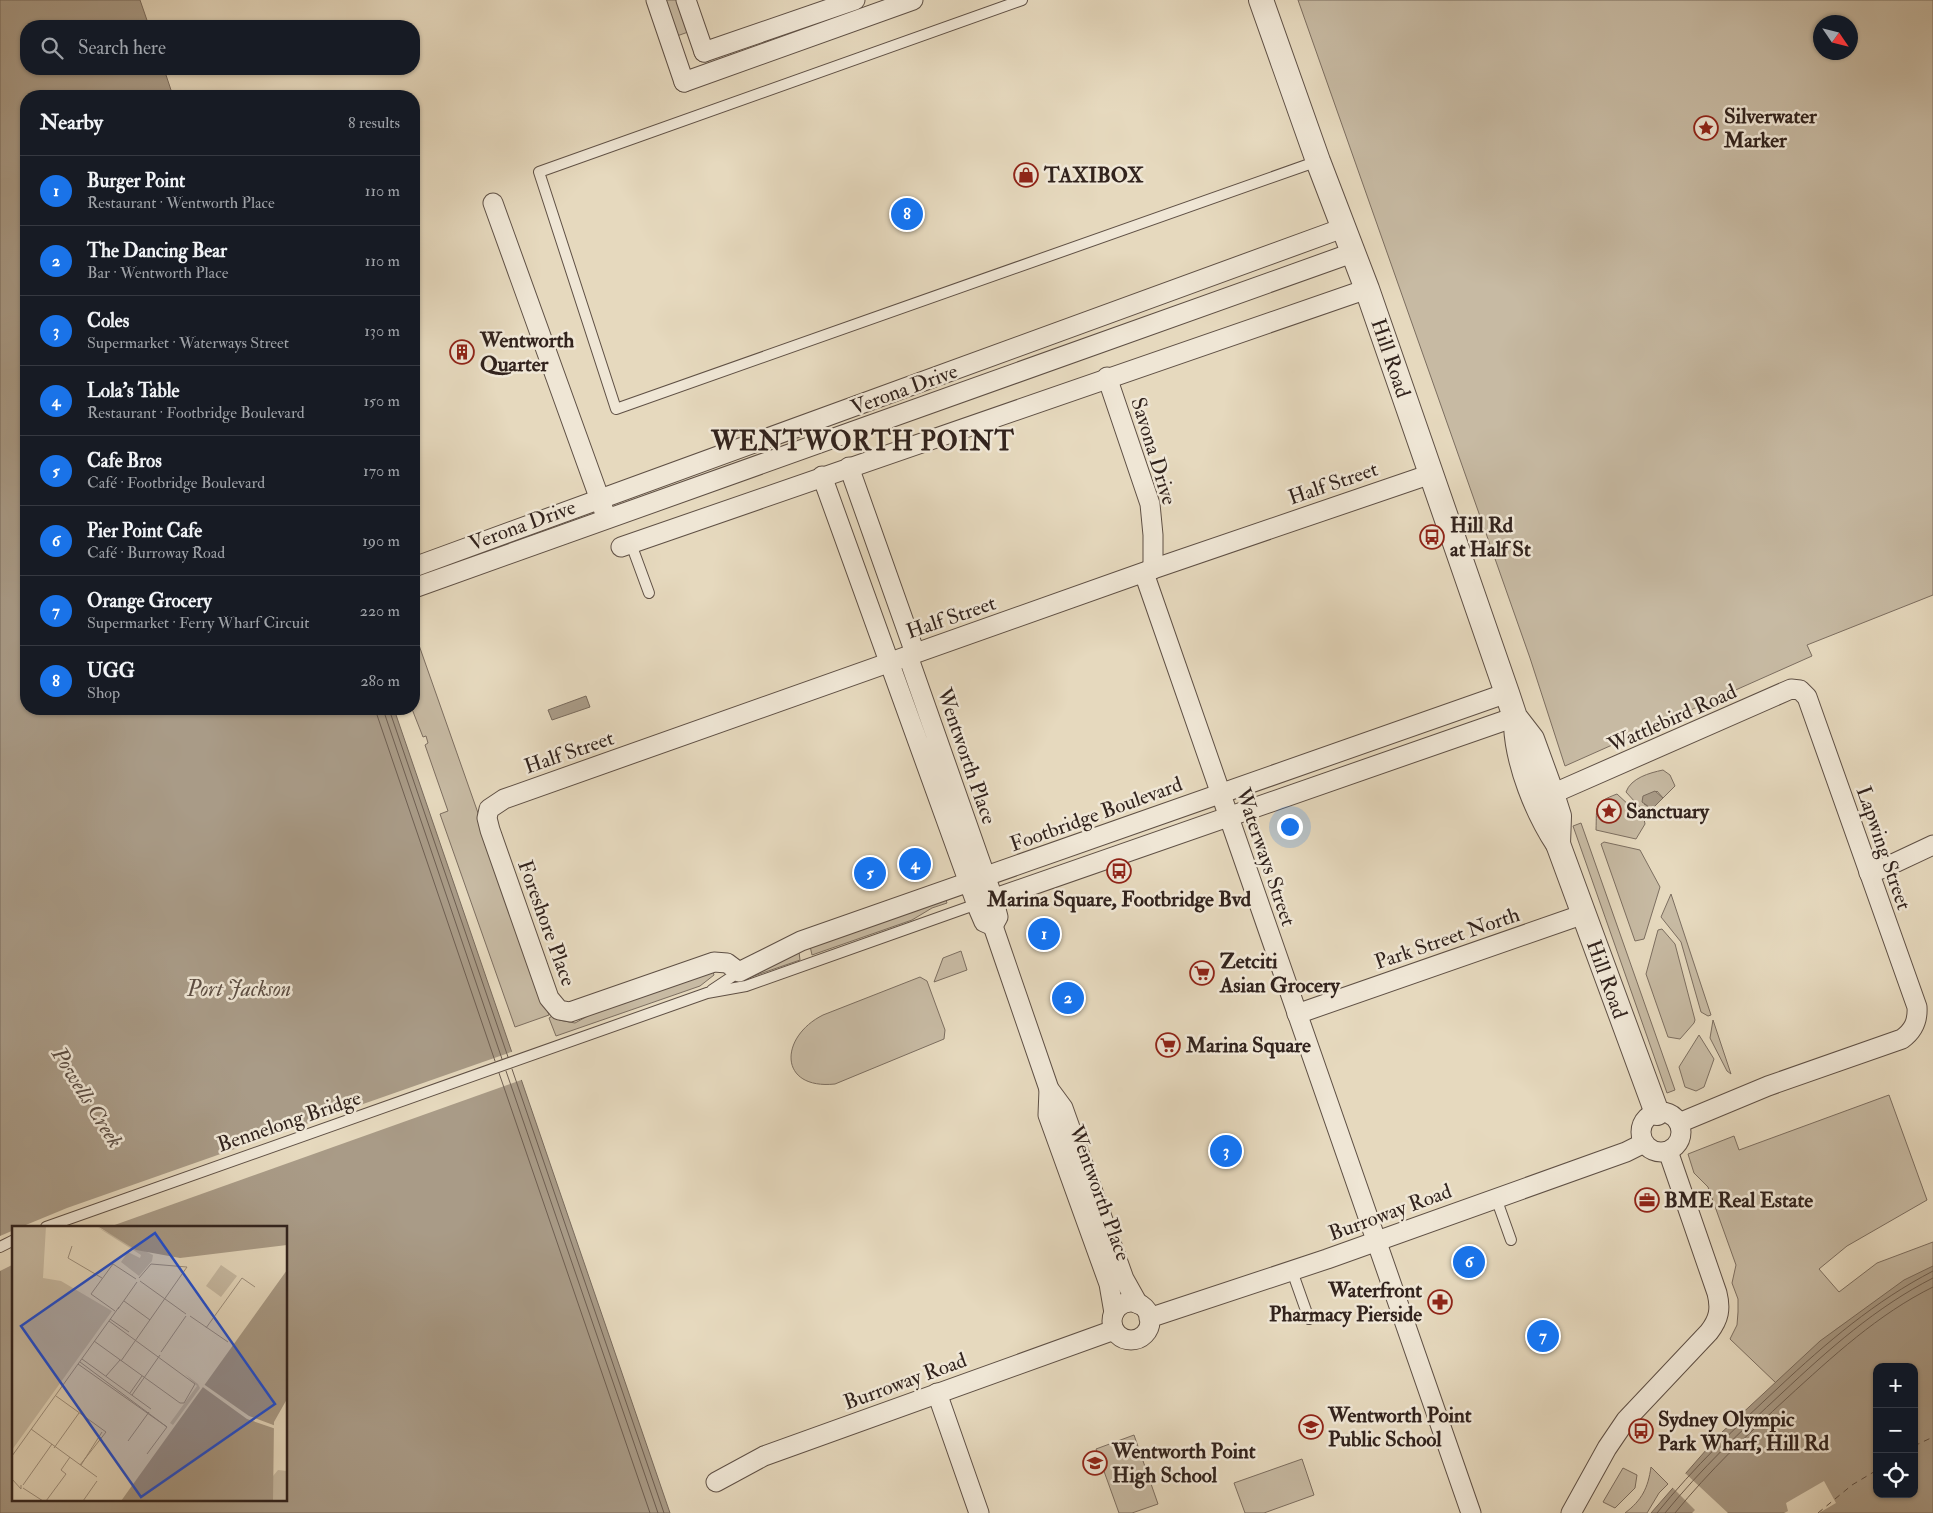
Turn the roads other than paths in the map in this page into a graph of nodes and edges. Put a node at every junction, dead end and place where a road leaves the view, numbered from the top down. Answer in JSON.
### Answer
{"nodes":[{"id":1,"x":656,"y":0,"type":"edge"},
{"id":2,"x":686,"y":0,"type":"edge"},
{"id":3,"x":855,"y":0,"type":"edge"},
{"id":4,"x":913,"y":0,"type":"edge"},
{"id":5,"x":1022,"y":0,"type":"edge"},
{"id":6,"x":1261,"y":0,"type":"edge"},
{"id":7,"x":704,"y":52,"type":"junction"},
{"id":8,"x":684,"y":82,"type":"junction"},
{"id":9,"x":1318,"y":161,"type":"junction"},
{"id":10,"x":493,"y":203,"type":"dead end"},
{"id":11,"x":1343,"y":228,"type":"junction"},
{"id":12,"x":1352,"y":253,"type":"junction"},
{"id":13,"x":1367,"y":289,"type":"junction"},
{"id":14,"x":1086,"y":322,"type":"junction"},
{"id":15,"x":1094,"y":345,"type":"junction"},
{"id":16,"x":1107,"y":378,"type":"junction"},
{"id":17,"x":815,"y":420,"type":"junction"},
{"id":18,"x":823,"y":442,"type":"junction"},
{"id":19,"x":849,"y":467,"type":"junction"},
{"id":20,"x":1431,"y":474,"type":"junction"},
{"id":21,"x":822,"y":476,"type":"junction"},
{"id":22,"x":601,"y":501,"type":"junction"},
{"id":23,"x":607,"y":519,"type":"junction"},
{"id":24,"x":626,"y":545,"type":"joint"},
{"id":25,"x":420,"y":565,"type":"edge"},
{"id":26,"x":1148,"y":571,"type":"junction"},
{"id":27,"x":420,"y":586,"type":"edge"},
{"id":28,"x":649,"y":593,"type":"dead end"},
{"id":29,"x":912,"y":654,"type":"junction"},
{"id":30,"x":890,"y":663,"type":"junction"},
{"id":31,"x":1507,"y":693,"type":"junction"},
{"id":32,"x":1807,"y":698,"type":"joint"},
{"id":33,"x":1516,"y":717,"type":"junction"},
{"id":34,"x":1220,"y":794,"type":"junction"},
{"id":35,"x":1552,"y":794,"type":"junction"},
{"id":36,"x":489,"y":809,"type":"joint"},
{"id":37,"x":1228,"y":816,"type":"junction"},
{"id":38,"x":1558,"y":844,"type":"junction"},
{"id":39,"x":1933,"y":845,"type":"edge"},
{"id":40,"x":1869,"y":873,"type":"junction"},
{"id":41,"x":978,"y":881,"type":"junction"},
{"id":42,"x":985,"y":901,"type":"junction"},
{"id":43,"x":1584,"y":914,"type":"junction"},
{"id":44,"x":739,"y":972,"type":"junction"},
{"id":45,"x":707,"y":993,"type":"junction"},
{"id":46,"x":1297,"y":1014,"type":"junction"},
{"id":47,"x":544,"y":1050,"type":"joint"},
{"id":48,"x":1049,"y":1089,"type":"junction"},
{"id":49,"x":1657,"y":1113,"type":"junction"},
{"id":50,"x":1679,"y":1123,"type":"junction"},
{"id":51,"x":1644,"y":1143,"type":"junction"},
{"id":52,"x":1668,"y":1151,"type":"junction"},
{"id":53,"x":1496,"y":1198,"type":"junction"},
{"id":54,"x":49,"y":1226,"type":"edge"},
{"id":55,"x":1511,"y":1240,"type":"dead end"},
{"id":56,"x":12,"y":1241,"type":"edge"},
{"id":57,"x":1376,"y":1241,"type":"junction"},
{"id":58,"x":0,"y":1247,"type":"edge"},
{"id":59,"x":1292,"y":1271,"type":"junction"},
{"id":60,"x":1144,"y":1311,"type":"junction"},
{"id":61,"x":1309,"y":1319,"type":"dead end"},
{"id":62,"x":1114,"y":1321,"type":"junction"},
{"id":63,"x":937,"y":1393,"type":"junction"},
{"id":64,"x":716,"y":1482,"type":"dead end"},
{"id":65,"x":979,"y":1513,"type":"edge"},
{"id":66,"x":1471,"y":1513,"type":"edge"},
{"id":67,"x":1570,"y":1513,"type":"edge"}],
"edges":[{"from":1,"to":8,"type":"street"},
{"from":2,"to":7,"type":"street"},
{"from":3,"to":7,"type":"street"},
{"from":4,"to":8,"type":"street"},
{"from":5,"to":9,"type":"lane"},
{"from":6,"to":9,"type":"street","name":"Hill Road"},
{"from":7,"to":8,"type":"street"},
{"from":9,"to":11,"type":"street","name":"Hill Road"},
{"from":10,"to":22,"type":"street"},
{"from":11,"to":12,"type":"street","name":"Hill Road"},
{"from":11,"to":14,"type":"street","name":"Verona Drive"},
{"from":12,"to":13,"type":"street","name":"Hill Road"},
{"from":12,"to":15,"type":"street","name":"Verona Drive"},
{"from":13,"to":16,"type":"street"},
{"from":13,"to":20,"type":"street","name":"Hill Road"},
{"from":14,"to":15,"type":"street"},
{"from":14,"to":17,"type":"street","name":"Verona Drive"},
{"from":15,"to":18,"type":"street","name":"Verona Drive"},
{"from":16,"to":19,"type":"street"},
{"from":16,"to":26,"type":"street","name":"Savona Drive"},
{"from":17,"to":18,"type":"street"},
{"from":17,"to":22,"type":"street","name":"Verona Drive"},
{"from":18,"to":23,"type":"street","name":"Verona Drive"},
{"from":19,"to":21,"type":"street"},
{"from":19,"to":29,"type":"street","name":"Wentworth Place"},
{"from":20,"to":26,"type":"street","name":"Half Street"},
{"from":20,"to":31,"type":"street","name":"Hill Road"},
{"from":21,"to":24,"type":"street"},
{"from":21,"to":30,"type":"street"},
{"from":22,"to":23,"type":"street"},
{"from":22,"to":25,"type":"street","name":"Verona Drive"},
{"from":23,"to":27,"type":"street","name":"Verona Drive"},
{"from":24,"to":28,"type":"lane"},
{"from":26,"to":29,"type":"street","name":"Half Street"},
{"from":26,"to":34,"type":"street","name":"Waterways Street"},
{"from":29,"to":30,"type":"street","name":"Half Street"},
{"from":29,"to":41,"type":"street","name":"Wentworth Place"},
{"from":30,"to":36,"type":"street","name":"Half Street"},
{"from":30,"to":41,"type":"street"},
{"from":31,"to":33,"type":"street","name":"Hill Road"},
{"from":31,"to":34,"type":"street","name":"Footbridge Boulevard"},
{"from":32,"to":35,"type":"street","name":"Wattlebird Road"},
{"from":32,"to":40,"type":"street","name":"Lapwing Street"},
{"from":33,"to":35,"type":"street","name":"Hill Road"},
{"from":33,"to":37,"type":"street","name":"Footbridge Boulevard"},
{"from":33,"to":38,"type":"street","name":"Hill Road"},
{"from":34,"to":37,"type":"street","name":"Waterways Street"},
{"from":34,"to":41,"type":"street","name":"Footbridge Boulevard"},
{"from":35,"to":38,"type":"street","name":"Hill Road"},
{"from":36,"to":44,"type":"street","name":"Foreshore Place"},
{"from":37,"to":42,"type":"street","name":"Footbridge Boulevard"},
{"from":37,"to":46,"type":"street","name":"Waterways Street"},
{"from":38,"to":43,"type":"street","name":"Hill Road"},
{"from":39,"to":40,"type":"street"},
{"from":40,"to":50,"type":"street","name":"Lapwing Street"},
{"from":41,"to":42,"type":"street","name":"Wentworth Place"},
{"from":41,"to":44,"type":"street","name":"Footbridge Boulevard"},
{"from":42,"to":45,"type":"lane","name":"Footbridge Boulevard"},
{"from":42,"to":48,"type":"street","name":"Wentworth Place"},
{"from":43,"to":46,"type":"street","name":"Park Street North"},
{"from":43,"to":49,"type":"street","name":"Hill Road"},
{"from":44,"to":45,"type":"lane","name":"Footbridge Boulevard"},
{"from":45,"to":47,"type":"lane","name":"Footbridge Boulevard"},
{"from":46,"to":57,"type":"street","name":"Waterways Street"},
{"from":47,"to":54,"type":"lane","name":"Bennelong Bridge"},
{"from":48,"to":60,"type":"street","name":"Wentworth Place"},
{"from":48,"to":62,"type":"street","name":"Wentworth Place"},
{"from":49,"to":50,"type":"street"},
{"from":49,"to":51,"type":"street"},
{"from":50,"to":52,"type":"street"},
{"from":51,"to":52,"type":"street"},
{"from":51,"to":53,"type":"street","name":"Burroway Road"},
{"from":52,"to":67,"type":"street"},
{"from":53,"to":55,"type":"lane"},
{"from":53,"to":57,"type":"street","name":"Burroway Road"},
{"from":56,"to":58,"type":"lane"},
{"from":57,"to":59,"type":"street","name":"Burroway Road"},
{"from":57,"to":66,"type":"street","name":"Waterways Street"},
{"from":59,"to":60,"type":"street","name":"Burroway Road"},
{"from":59,"to":61,"type":"lane"},
{"from":60,"to":62,"type":"street"},
{"from":60,"to":62,"type":"street"},
{"from":62,"to":63,"type":"street","name":"Burroway Road"},
{"from":63,"to":64,"type":"street","name":"Burroway Road"},
{"from":63,"to":65,"type":"street"}]}
